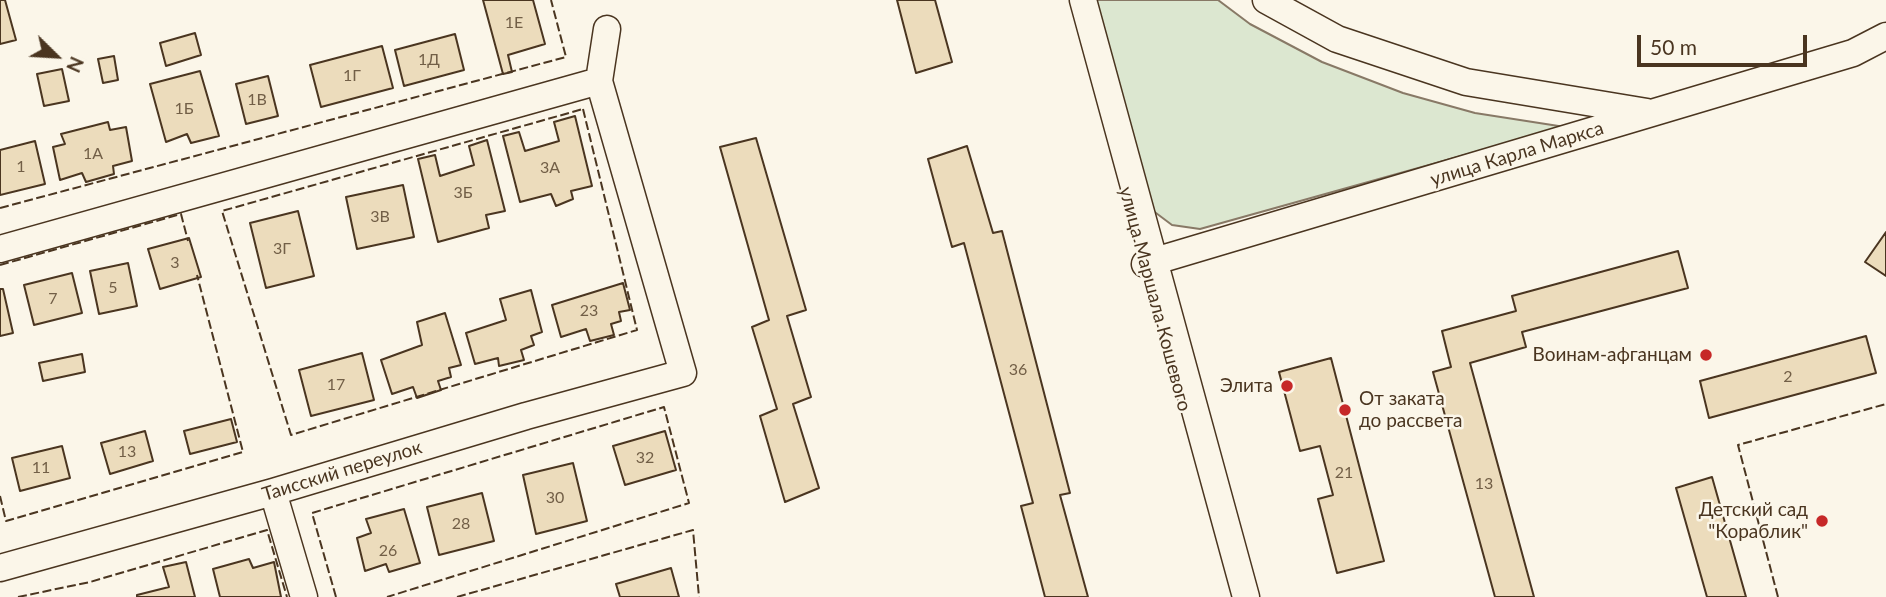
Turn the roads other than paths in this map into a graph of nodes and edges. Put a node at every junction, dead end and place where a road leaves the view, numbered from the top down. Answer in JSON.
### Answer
{"nodes":[{"id":1,"x":1075,"y":0,"type":"edge"},
{"id":2,"x":1083,"y":0,"type":"edge"},
{"id":3,"x":1266,"y":0,"type":"edge"},
{"id":4,"x":607,"y":29,"type":"dead end"},
{"id":5,"x":1886,"y":36,"type":"edge"},
{"id":6,"x":1886,"y":44,"type":"edge"},
{"id":7,"x":599,"y":81,"type":"junction"},
{"id":8,"x":1658,"y":115,"type":"junction"},
{"id":9,"x":0,"y":249,"type":"edge"},
{"id":10,"x":1150,"y":266,"type":"junction"},
{"id":11,"x":273,"y":492,"type":"junction"},
{"id":12,"x":0,"y":568,"type":"edge"},
{"id":13,"x":304,"y":597,"type":"edge"},
{"id":14,"x":1237,"y":597,"type":"edge"},
{"id":15,"x":1246,"y":597,"type":"edge"}],
"edges":[{"from":1,"to":10,"type":"street","name":"улица Маршала Кошевого"},
{"from":2,"to":10,"type":"street"},
{"from":3,"to":8,"type":"street"},
{"from":4,"to":7,"type":"street"},
{"from":5,"to":8,"type":"street","name":"улица Карла Маркса"},
{"from":6,"to":8,"type":"street"},
{"from":7,"to":9,"type":"street"},
{"from":7,"to":11,"type":"street","name":"Таисский переулок"},
{"from":8,"to":10,"type":"street","name":"улица Карла Маркса"},
{"from":10,"to":14,"type":"street","name":"улица Маршала Кошевого"},
{"from":10,"to":15,"type":"street"},
{"from":11,"to":12,"type":"street","name":"Таисский переулок"},
{"from":11,"to":13,"type":"street"}]}
